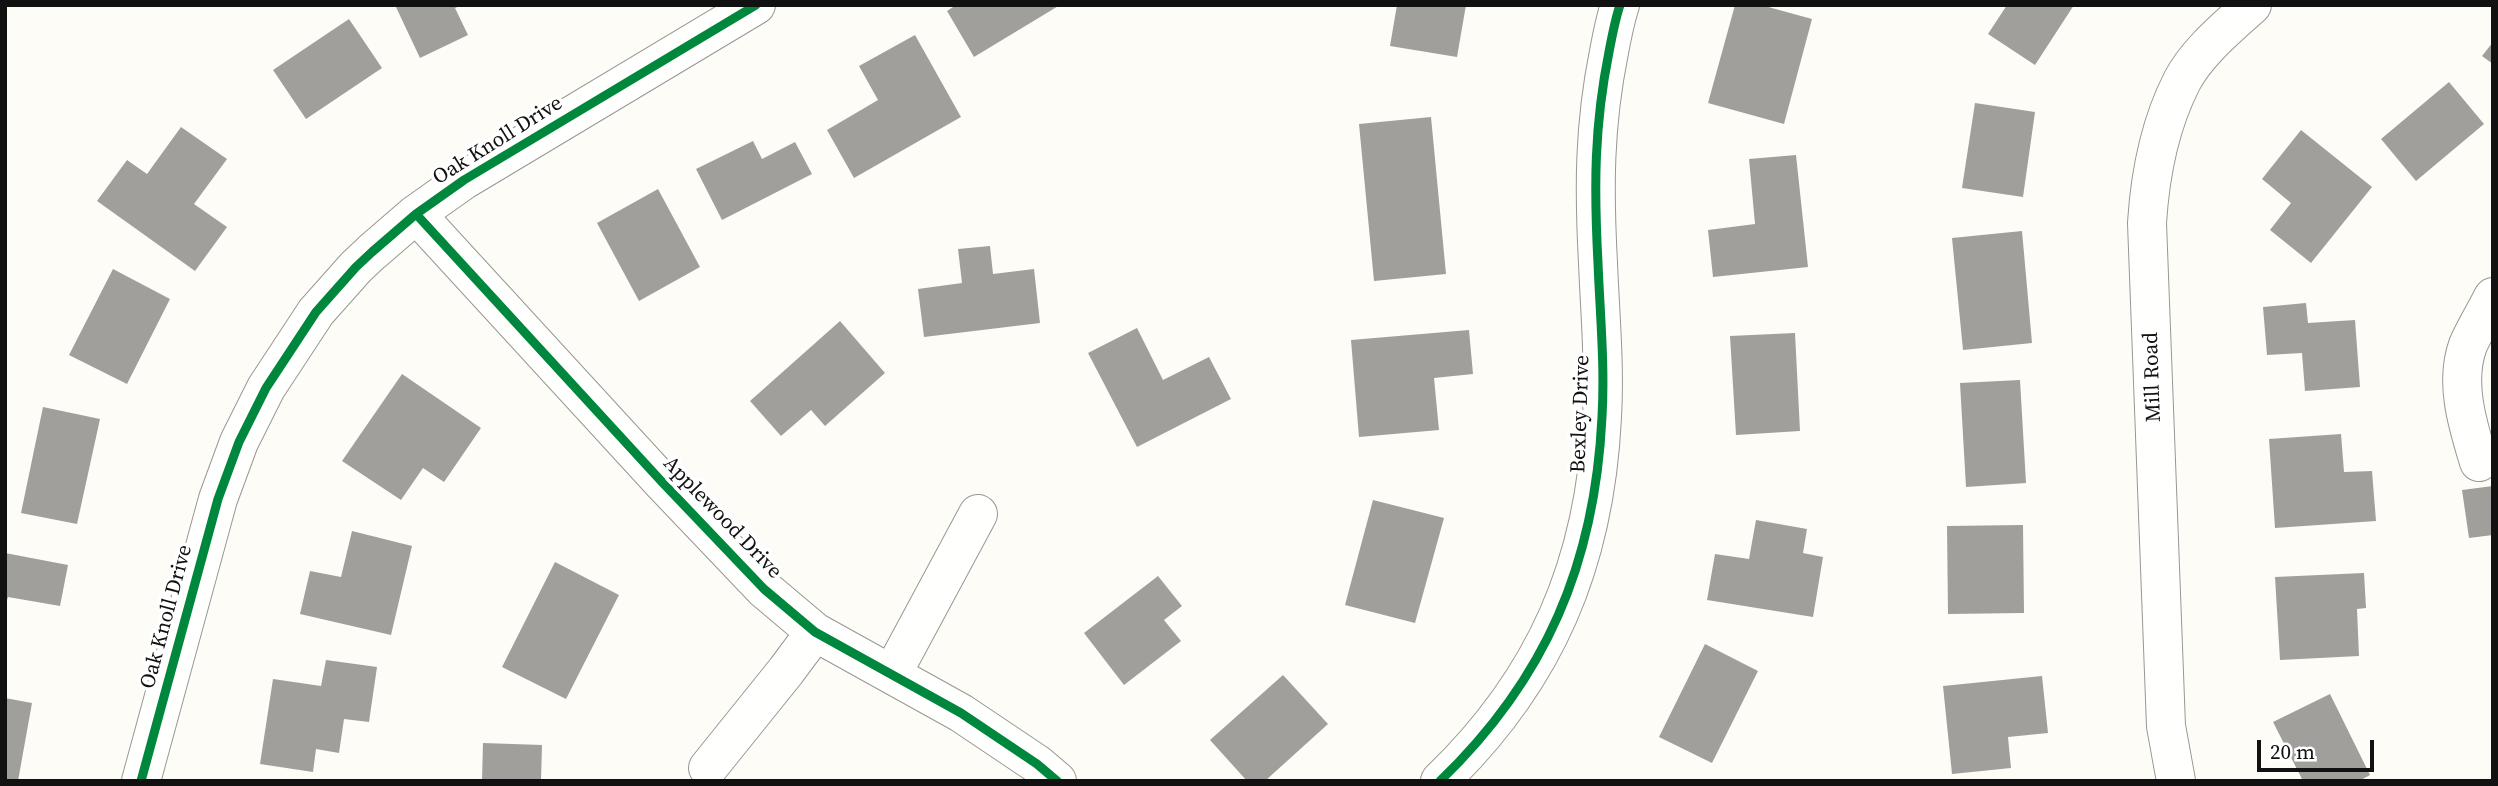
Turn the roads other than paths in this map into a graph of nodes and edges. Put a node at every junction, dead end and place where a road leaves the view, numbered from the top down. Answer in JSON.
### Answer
{"nodes":[{"id":1,"x":756,"y":5,"type":"edge"},
{"id":2,"x":1620,"y":5,"type":"edge"},
{"id":3,"x":2252,"y":5,"type":"edge"},
{"id":4,"x":416,"y":214,"type":"junction"},
{"id":5,"x":2493,"y":297,"type":"edge"},
{"id":6,"x":2479,"y":462,"type":"dead end"},
{"id":7,"x":978,"y":514,"type":"dead end"},
{"id":8,"x":815,"y":632,"type":"junction"},
{"id":9,"x":892,"y":674,"type":"junction"},
{"id":10,"x":708,"y":768,"type":"dead end"},
{"id":11,"x":141,"y":781,"type":"edge"},
{"id":12,"x":1057,"y":781,"type":"edge"},
{"id":13,"x":1440,"y":781,"type":"edge"},
{"id":14,"x":2176,"y":781,"type":"edge"}],
"edges":[{"from":1,"to":4,"type":"street","name":"Oak Knoll Drive"},
{"from":2,"to":13,"type":"street","name":"Bexley Drive"},
{"from":3,"to":14,"type":"street","name":"Mill Road"},
{"from":4,"to":8,"type":"street","name":"Applewood Drive"},
{"from":4,"to":11,"type":"street","name":"Oak Knoll Drive"},
{"from":5,"to":6,"type":"street"},
{"from":7,"to":9,"type":"street"},
{"from":8,"to":9,"type":"street","name":"Applewood Drive"},
{"from":8,"to":10,"type":"street"},
{"from":9,"to":12,"type":"street","name":"Applewood Drive"}]}
